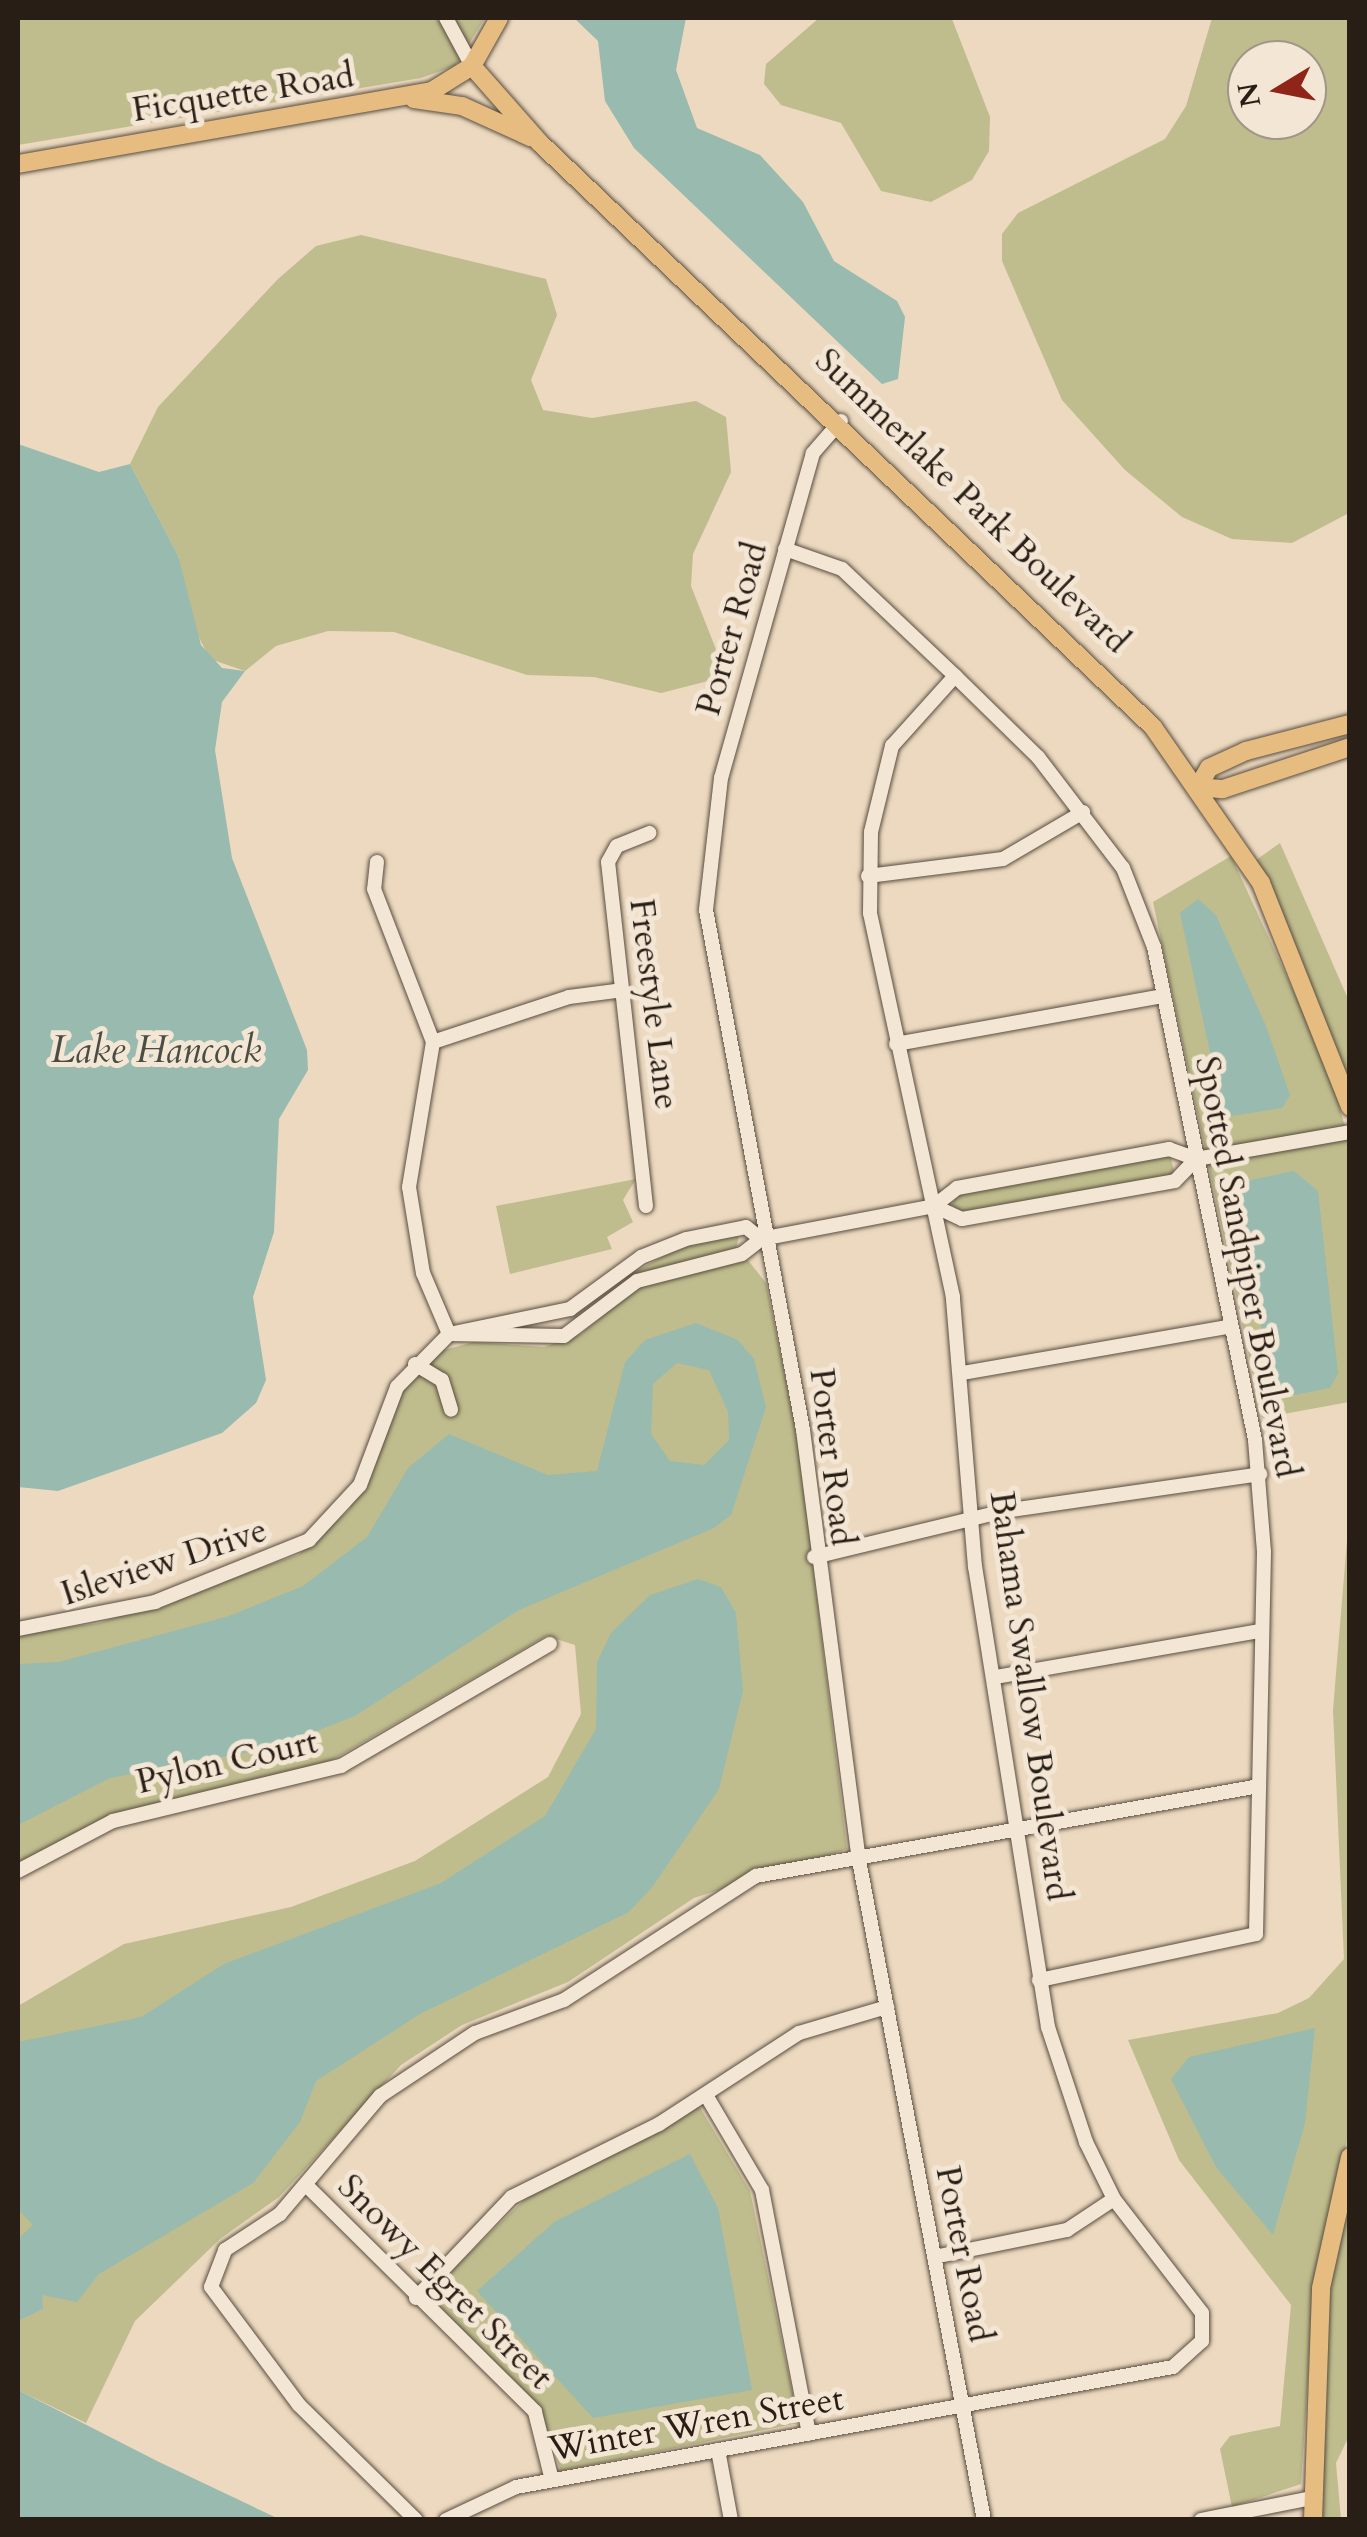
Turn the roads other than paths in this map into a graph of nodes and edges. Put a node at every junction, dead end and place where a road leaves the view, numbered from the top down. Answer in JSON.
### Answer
{"nodes":[{"id":1,"x":446,"y":18,"type":"edge"},
{"id":2,"x":498,"y":18,"type":"edge"},
{"id":3,"x":472,"y":66,"type":"junction"},
{"id":4,"x":408,"y":98,"type":"junction"},
{"id":5,"x":540,"y":142,"type":"junction"},
{"id":6,"x":18,"y":164,"type":"edge"},
{"id":7,"x":842,"y":420,"type":"junction"},
{"id":8,"x":786,"y":549,"type":"junction"},
{"id":9,"x":955,"y":676,"type":"junction"},
{"id":10,"x":1350,"y":724,"type":"edge"},
{"id":11,"x":1350,"y":747,"type":"edge"},
{"id":12,"x":1198,"y":787,"type":"junction"},
{"id":13,"x":1083,"y":812,"type":"junction"},
{"id":14,"x":650,"y":833,"type":"dead end"},
{"id":15,"x":377,"y":862,"type":"dead end"},
{"id":16,"x":868,"y":876,"type":"junction"},
{"id":17,"x":616,"y":991,"type":"junction"},
{"id":18,"x":1164,"y":996,"type":"junction"},
{"id":19,"x":433,"y":1042,"type":"junction"},
{"id":20,"x":896,"y":1044,"type":"junction"},
{"id":21,"x":1350,"y":1107,"type":"edge"},
{"id":22,"x":1350,"y":1132,"type":"edge"},
{"id":23,"x":1196,"y":1160,"type":"junction"},
{"id":24,"x":646,"y":1206,"type":"dead end"},
{"id":25,"x":934,"y":1206,"type":"junction"},
{"id":26,"x":761,"y":1238,"type":"junction"},
{"id":27,"x":616,"y":1286,"type":"junction"},
{"id":28,"x":1231,"y":1326,"type":"junction"},
{"id":29,"x":449,"y":1334,"type":"junction"},
{"id":30,"x":414,"y":1364,"type":"junction"},
{"id":31,"x":963,"y":1373,"type":"junction"},
{"id":32,"x":451,"y":1410,"type":"dead end"},
{"id":33,"x":1260,"y":1474,"type":"junction"},
{"id":34,"x":972,"y":1518,"type":"junction"},
{"id":35,"x":814,"y":1556,"type":"junction"},
{"id":36,"x":18,"y":1629,"type":"edge"},
{"id":37,"x":1258,"y":1631,"type":"junction"},
{"id":38,"x":550,"y":1644,"type":"dead end"},
{"id":39,"x":996,"y":1676,"type":"junction"},
{"id":40,"x":1259,"y":1786,"type":"junction"},
{"id":41,"x":1017,"y":1828,"type":"junction"},
{"id":42,"x":858,"y":1855,"type":"junction"},
{"id":43,"x":18,"y":1871,"type":"edge"},
{"id":44,"x":1039,"y":1980,"type":"junction"},
{"id":45,"x":887,"y":2007,"type":"junction"},
{"id":46,"x":706,"y":2095,"type":"junction"},
{"id":47,"x":1350,"y":2157,"type":"edge"},
{"id":48,"x":306,"y":2186,"type":"junction"},
{"id":49,"x":1114,"y":2199,"type":"junction"},
{"id":50,"x":934,"y":2257,"type":"junction"},
{"id":51,"x":416,"y":2298,"type":"junction"},
{"id":52,"x":962,"y":2405,"type":"junction"},
{"id":53,"x":809,"y":2433,"type":"junction"},
{"id":54,"x":718,"y":2450,"type":"junction"},
{"id":55,"x":552,"y":2480,"type":"junction"},
{"id":56,"x":1312,"y":2498,"type":"junction"},
{"id":57,"x":416,"y":2520,"type":"edge"},
{"id":58,"x":446,"y":2520,"type":"edge"},
{"id":59,"x":730,"y":2520,"type":"edge"},
{"id":60,"x":984,"y":2520,"type":"edge"},
{"id":61,"x":1200,"y":2520,"type":"edge"},
{"id":62,"x":1313,"y":2520,"type":"edge"}],
"edges":[{"from":1,"to":3,"type":"street","name":"Summerlake Park Boulevard"},
{"from":2,"to":3,"type":"main road"},
{"from":3,"to":4,"type":"main road","name":"Ficquette Road"},
{"from":3,"to":5,"type":"main road","name":"Summerlake Park Boulevard"},
{"from":4,"to":5,"type":"main road"},
{"from":4,"to":6,"type":"main road","name":"Ficquette Road"},
{"from":5,"to":7,"type":"main road","name":"Summerlake Park Boulevard"},
{"from":7,"to":8,"type":"street","name":"Porter Road"},
{"from":7,"to":12,"type":"main road","name":"Summerlake Park Boulevard"},
{"from":8,"to":9,"type":"street","name":"Spotted Sandpiper Boulevard"},
{"from":8,"to":26,"type":"street","name":"Porter Road"},
{"from":9,"to":13,"type":"street","name":"Spotted Sandpiper Boulevard"},
{"from":9,"to":16,"type":"street","name":"Bahama Swallow Boulevard"},
{"from":10,"to":12,"type":"main road"},
{"from":11,"to":12,"type":"main road"},
{"from":12,"to":21,"type":"main road","name":"Summerlake Park Boulevard"},
{"from":13,"to":16,"type":"street"},
{"from":13,"to":18,"type":"street","name":"Spotted Sandpiper Boulevard"},
{"from":14,"to":17,"type":"street","name":"Freestyle Lane"},
{"from":15,"to":19,"type":"street"},
{"from":16,"to":20,"type":"street","name":"Bahama Swallow Boulevard"},
{"from":17,"to":19,"type":"street"},
{"from":17,"to":24,"type":"street","name":"Freestyle Lane"},
{"from":18,"to":20,"type":"street"},
{"from":18,"to":23,"type":"street","name":"Spotted Sandpiper Boulevard"},
{"from":19,"to":29,"type":"street"},
{"from":20,"to":25,"type":"street","name":"Bahama Swallow Boulevard"},
{"from":22,"to":23,"type":"street"},
{"from":23,"to":25,"type":"street"},
{"from":23,"to":25,"type":"street"},
{"from":23,"to":28,"type":"street","name":"Spotted Sandpiper Boulevard"},
{"from":25,"to":26,"type":"street"},
{"from":25,"to":31,"type":"street","name":"Bahama Swallow Boulevard"},
{"from":26,"to":27,"type":"street"},
{"from":26,"to":27,"type":"street"},
{"from":26,"to":35,"type":"street","name":"Porter Road"},
{"from":27,"to":29,"type":"street"},
{"from":27,"to":29,"type":"street"},
{"from":28,"to":31,"type":"street"},
{"from":28,"to":33,"type":"street","name":"Spotted Sandpiper Boulevard"},
{"from":29,"to":30,"type":"street","name":"Isleview Drive"},
{"from":30,"to":32,"type":"street"},
{"from":30,"to":36,"type":"street","name":"Isleview Drive"},
{"from":31,"to":34,"type":"street","name":"Bahama Swallow Boulevard"},
{"from":33,"to":34,"type":"street"},
{"from":33,"to":37,"type":"street","name":"Spotted Sandpiper Boulevard"},
{"from":34,"to":35,"type":"street"},
{"from":34,"to":39,"type":"street","name":"Bahama Swallow Boulevard"},
{"from":35,"to":42,"type":"street","name":"Porter Road"},
{"from":37,"to":39,"type":"street"},
{"from":37,"to":40,"type":"street","name":"Spotted Sandpiper Boulevard"},
{"from":38,"to":43,"type":"street","name":"Pylon Court"},
{"from":39,"to":41,"type":"street","name":"Bahama Swallow Boulevard"},
{"from":40,"to":41,"type":"street"},
{"from":40,"to":44,"type":"street","name":"Spotted Sandpiper Boulevard"},
{"from":41,"to":42,"type":"street"},
{"from":41,"to":44,"type":"street","name":"Bahama Swallow Boulevard"},
{"from":42,"to":45,"type":"street","name":"Porter Road"},
{"from":42,"to":48,"type":"street"},
{"from":44,"to":49,"type":"street","name":"Bahama Swallow Boulevard"},
{"from":45,"to":46,"type":"street"},
{"from":45,"to":50,"type":"street","name":"Porter Road"},
{"from":46,"to":51,"type":"street"},
{"from":46,"to":53,"type":"street"},
{"from":47,"to":56,"type":"main road"},
{"from":48,"to":51,"type":"street","name":"Snowy Egret Street"},
{"from":48,"to":57,"type":"street"},
{"from":49,"to":50,"type":"street"},
{"from":49,"to":52,"type":"street","name":"Bahama Swallow Boulevard"},
{"from":50,"to":52,"type":"street","name":"Porter Road"},
{"from":51,"to":55,"type":"street","name":"Snowy Egret Street"},
{"from":52,"to":53,"type":"street","name":"Winter Wren Street"},
{"from":52,"to":60,"type":"street","name":"Porter Road"},
{"from":53,"to":54,"type":"street","name":"Winter Wren Street"},
{"from":54,"to":55,"type":"street","name":"Winter Wren Street"},
{"from":54,"to":59,"type":"street"},
{"from":55,"to":58,"type":"street","name":"Winter Wren Street"},
{"from":56,"to":61,"type":"street"},
{"from":56,"to":62,"type":"main road"}]}
